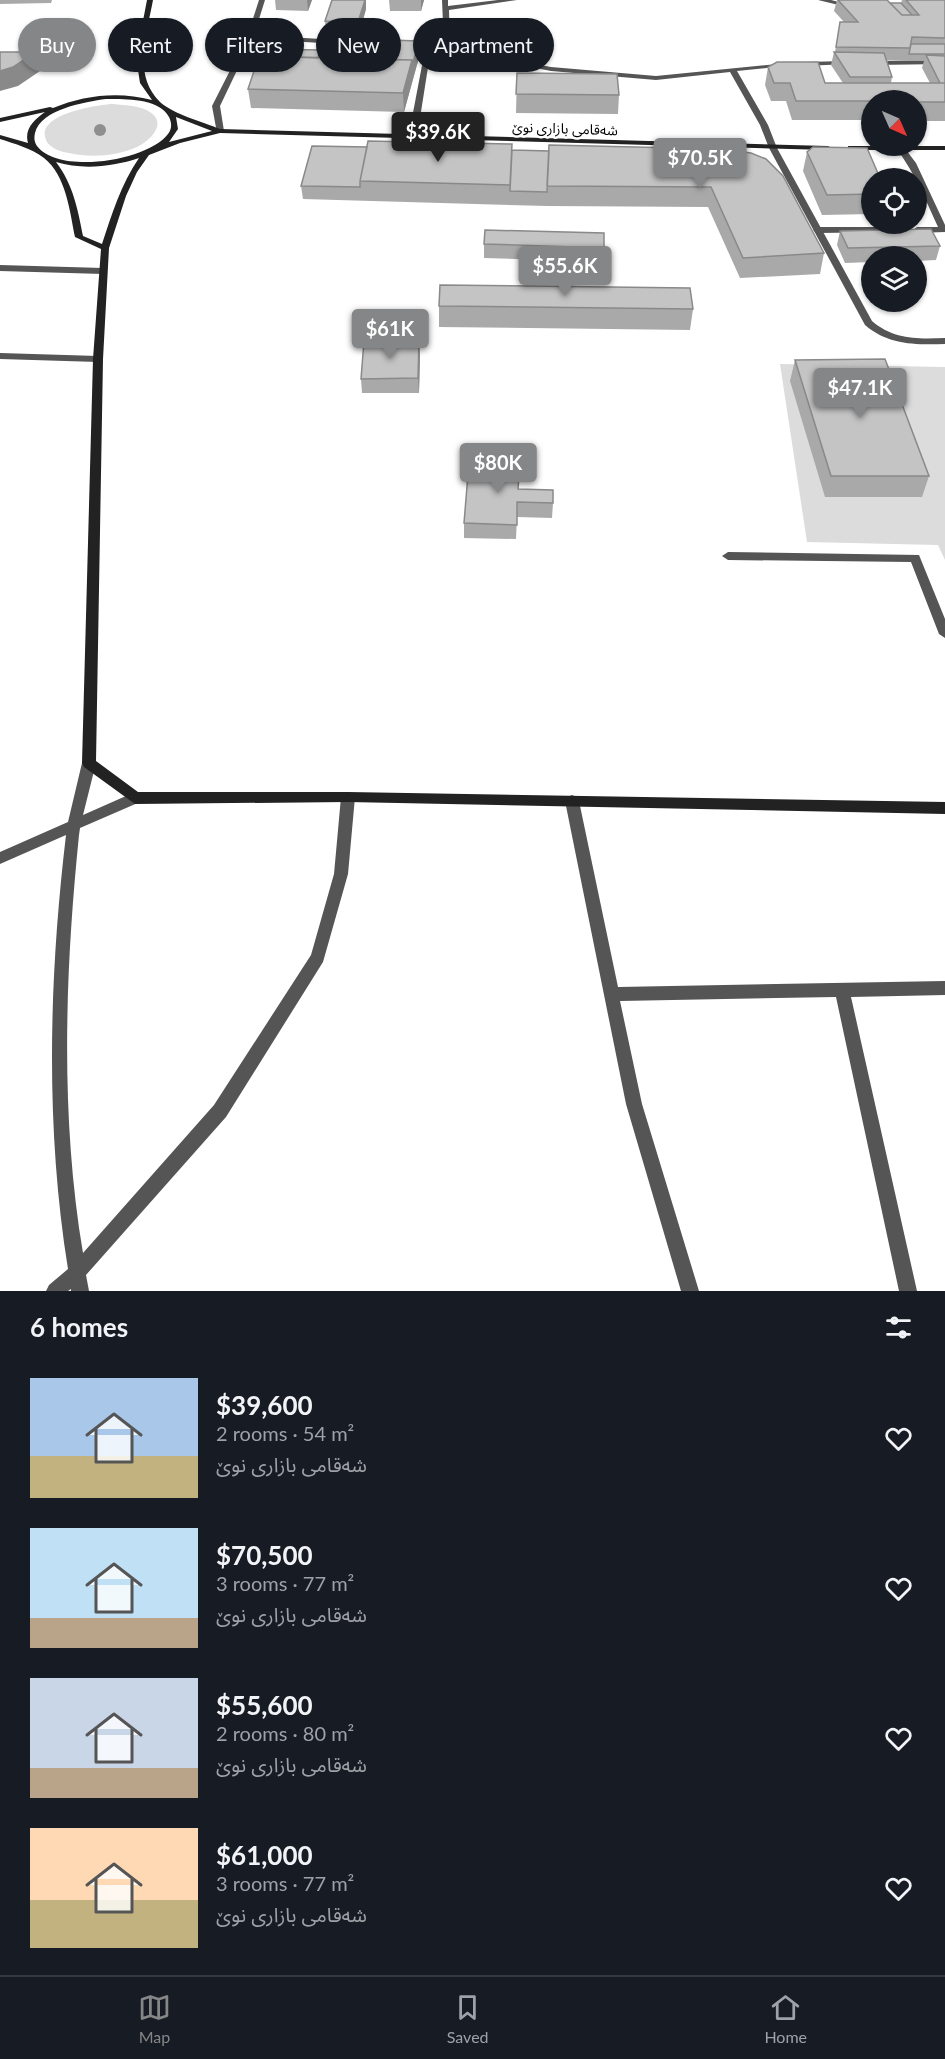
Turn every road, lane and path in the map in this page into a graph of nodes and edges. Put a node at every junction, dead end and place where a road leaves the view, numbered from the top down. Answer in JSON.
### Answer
{"nodes":[{"id":1,"x":150,"y":0,"type":"edge"},
{"id":2,"x":262,"y":0,"type":"edge"},
{"id":3,"x":514,"y":0,"type":"edge"},
{"id":4,"x":821,"y":0,"type":"edge"},
{"id":5,"x":446,"y":4,"type":"edge"},
{"id":6,"x":854,"y":6,"type":"edge"},
{"id":7,"x":256,"y":18,"type":"edge"},
{"id":8,"x":945,"y":62,"type":"edge"},
{"id":9,"x":854,"y":63,"type":"edge"},
{"id":10,"x":865,"y":63,"type":"edge"},
{"id":11,"x":554,"y":69,"type":"edge"},
{"id":12,"x":732,"y":69,"type":"junction"},
{"id":13,"x":233,"y":72,"type":"edge"},
{"id":14,"x":424,"y":72,"type":"edge"},
{"id":15,"x":158,"y":104,"type":"junction"},
{"id":16,"x":68,"y":105,"type":"junction"},
{"id":17,"x":169,"y":111,"type":"junction"},
{"id":18,"x":0,"y":120,"type":"edge"},
{"id":19,"x":220,"y":131,"type":"junction"},
{"id":20,"x":0,"y":137,"type":"edge"},
{"id":21,"x":406,"y":137,"type":"junction"},
{"id":22,"x":773,"y":148,"type":"junction"},
{"id":23,"x":861,"y":148,"type":"edge"},
{"id":24,"x":927,"y":148,"type":"edge"},
{"id":25,"x":945,"y":148,"type":"edge"},
{"id":26,"x":146,"y":153,"type":"junction"},
{"id":27,"x":906,"y":156,"type":"edge"},
{"id":28,"x":47,"y":157,"type":"junction"},
{"id":29,"x":817,"y":230,"type":"junction"},
{"id":30,"x":105,"y":249,"type":"junction"},
{"id":31,"x":0,"y":268,"type":"edge"},
{"id":32,"x":103,"y":271,"type":"junction"},
{"id":33,"x":945,"y":341,"type":"edge"},
{"id":34,"x":0,"y":356,"type":"edge"},
{"id":35,"x":98,"y":360,"type":"junction"},
{"id":36,"x":728,"y":556,"type":"dead end"},
{"id":37,"x":945,"y":634,"type":"edge"},
{"id":38,"x":89,"y":764,"type":"junction"},
{"id":39,"x":348,"y":797,"type":"junction"},
{"id":40,"x":135,"y":798,"type":"junction"},
{"id":41,"x":572,"y":801,"type":"junction"},
{"id":42,"x":945,"y":807,"type":"edge"},
{"id":43,"x":74,"y":825,"type":"junction"},
{"id":44,"x":0,"y":858,"type":"edge"},
{"id":45,"x":945,"y":988,"type":"edge"},
{"id":46,"x":842,"y":990,"type":"junction"},
{"id":47,"x":611,"y":994,"type":"junction"},
{"id":48,"x":77,"y":1272,"type":"junction"},
{"id":49,"x":55,"y":1291,"type":"edge"},
{"id":50,"x":80,"y":1291,"type":"edge"},
{"id":51,"x":690,"y":1291,"type":"edge"},
{"id":52,"x":908,"y":1291,"type":"edge"}],
"edges":[{"from":1,"to":15,"type":"street"},
{"from":2,"to":7,"type":"street"},
{"from":3,"to":5,"type":"street"},
{"from":4,"to":6,"type":"street"},
{"from":8,"to":10,"type":"street"},
{"from":9,"to":12,"type":"street"},
{"from":11,"to":12,"type":"street"},
{"from":12,"to":22,"type":"street"},
{"from":13,"to":19,"type":"street"},
{"from":14,"to":21,"type":"street"},
{"from":15,"to":16,"type":"street"},
{"from":15,"to":17,"type":"street"},
{"from":16,"to":18,"type":"street"},
{"from":16,"to":28,"type":"street"},
{"from":17,"to":19,"type":"street"},
{"from":17,"to":26,"type":"street"},
{"from":19,"to":21,"type":"street","name":"شەقامی بازاری نوێ"},
{"from":19,"to":26,"type":"street"},
{"from":20,"to":28,"type":"street"},
{"from":21,"to":22,"type":"street","name":"شەقامی بازاری نوێ"},
{"from":22,"to":23,"type":"street","name":"شەقامی بازاری نوێ"},
{"from":22,"to":29,"type":"street"},
{"from":24,"to":25,"type":"street","name":"شەقامی بازاری نوێ"},
{"from":26,"to":28,"type":"street"},
{"from":26,"to":30,"type":"street"},
{"from":27,"to":29,"type":"street"},
{"from":28,"to":30,"type":"street"},
{"from":29,"to":33,"type":"street"},
{"from":30,"to":32,"type":"street"},
{"from":31,"to":32,"type":"street"},
{"from":32,"to":35,"type":"street"},
{"from":34,"to":35,"type":"street"},
{"from":35,"to":38,"type":"street"},
{"from":36,"to":37,"type":"street"},
{"from":38,"to":40,"type":"street"},
{"from":38,"to":43,"type":"street"},
{"from":39,"to":40,"type":"street"},
{"from":39,"to":41,"type":"street"},
{"from":39,"to":48,"type":"street"},
{"from":40,"to":43,"type":"street"},
{"from":41,"to":42,"type":"street"},
{"from":41,"to":47,"type":"street"},
{"from":43,"to":44,"type":"street"},
{"from":43,"to":48,"type":"street"},
{"from":45,"to":46,"type":"street"},
{"from":46,"to":47,"type":"street"},
{"from":46,"to":52,"type":"street"},
{"from":47,"to":51,"type":"street"},
{"from":48,"to":49,"type":"street"},
{"from":48,"to":50,"type":"street"}]}
